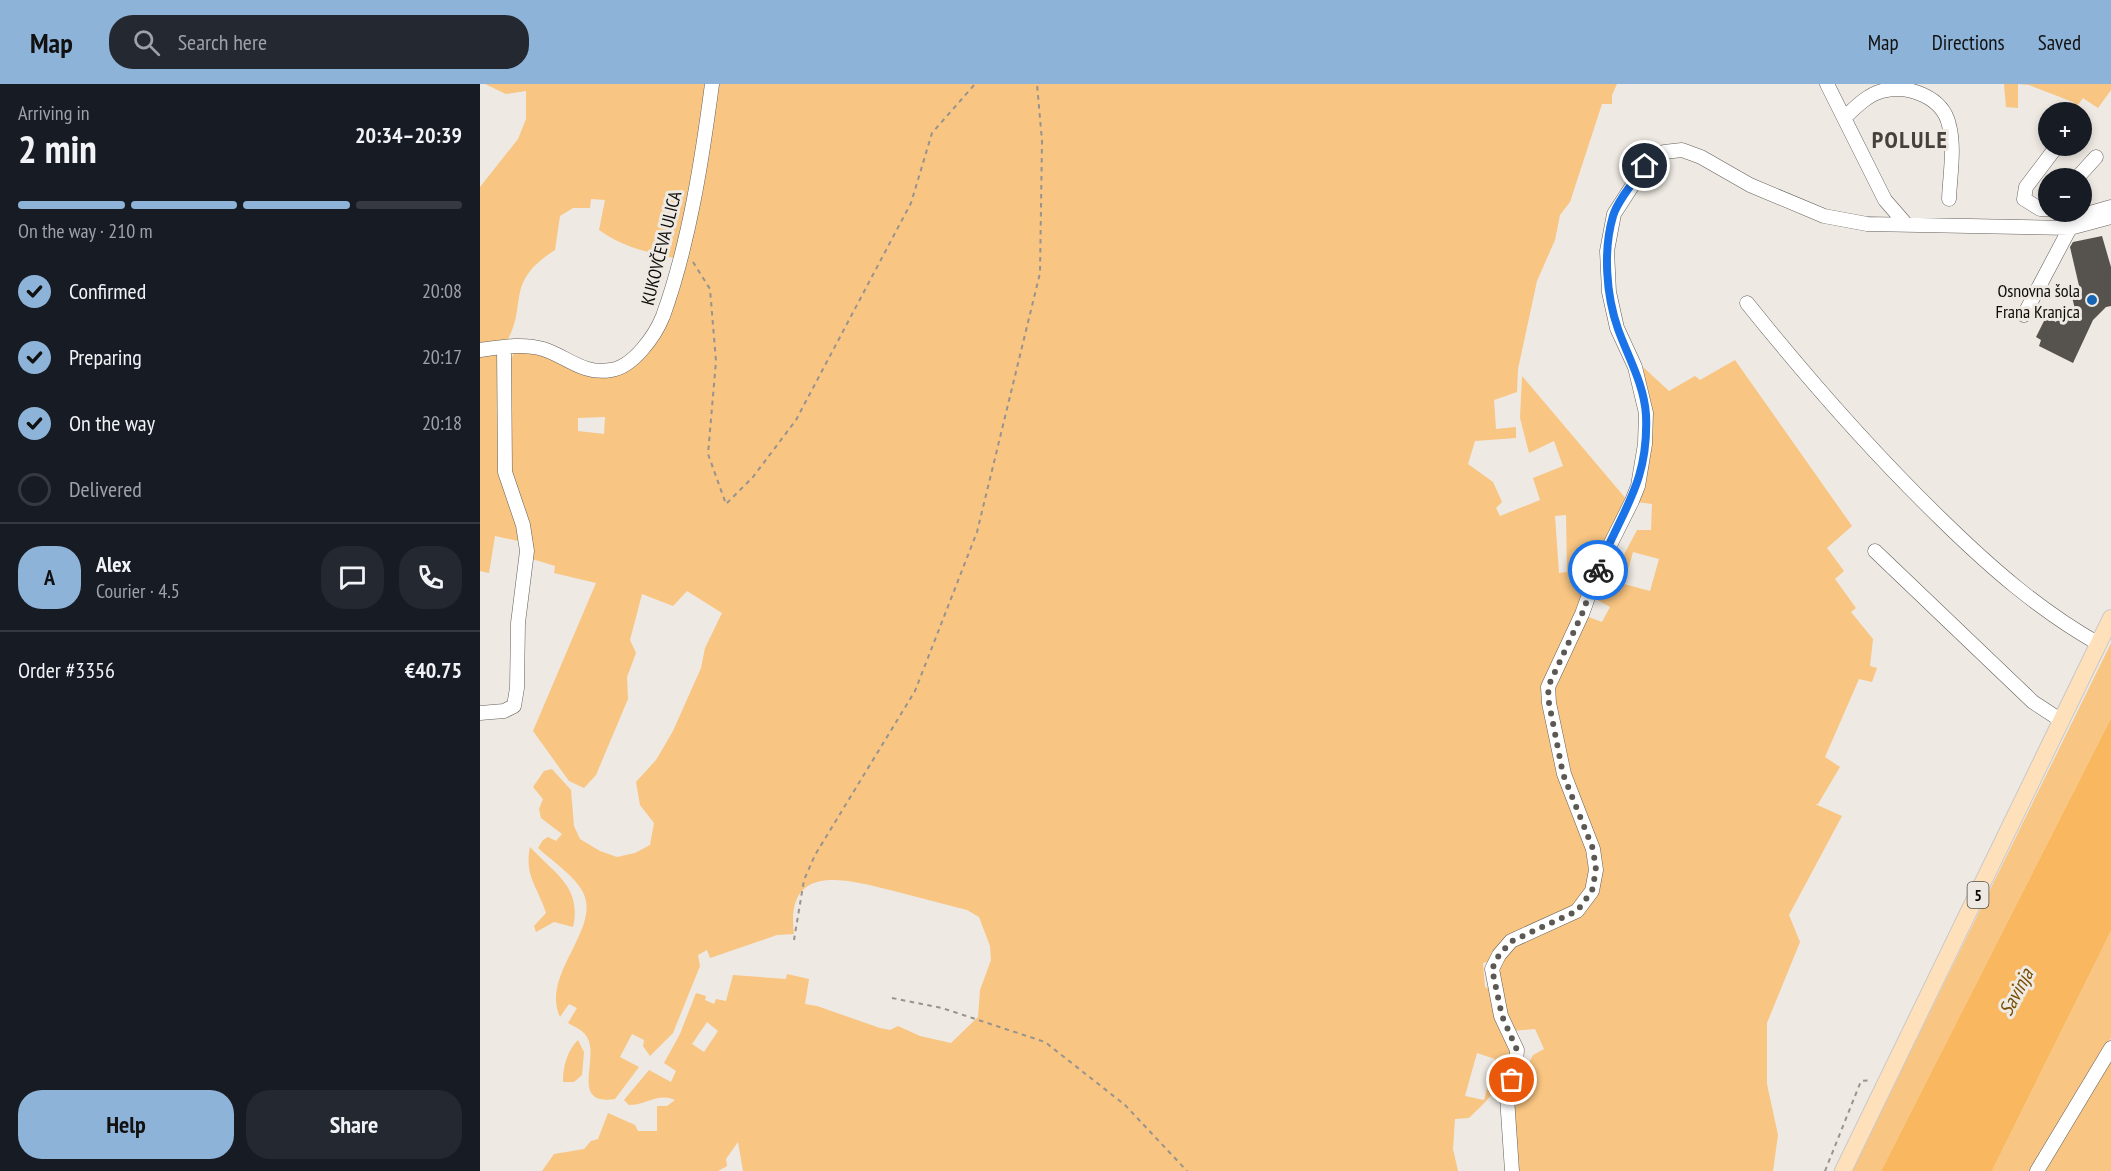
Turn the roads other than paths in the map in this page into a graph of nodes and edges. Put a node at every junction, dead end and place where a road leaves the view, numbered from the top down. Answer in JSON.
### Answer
{"nodes":[{"id":1,"x":712,"y":84,"type":"edge"},
{"id":2,"x":1827,"y":84,"type":"edge"},
{"id":3,"x":1845,"y":117,"type":"junction"},
{"id":4,"x":2049,"y":156,"type":"edge"},
{"id":5,"x":2096,"y":157,"type":"dead end"},
{"id":6,"x":2040,"y":168,"type":"edge"},
{"id":7,"x":2086,"y":168,"type":"edge"},
{"id":8,"x":2038,"y":171,"type":"edge"},
{"id":9,"x":1949,"y":199,"type":"dead end"},
{"id":10,"x":2111,"y":207,"type":"edge"},
{"id":11,"x":2038,"y":208,"type":"edge"},
{"id":12,"x":2092,"y":212,"type":"edge"},
{"id":13,"x":2111,"y":218,"type":"edge"},
{"id":14,"x":1905,"y":223,"type":"junction"},
{"id":15,"x":2070,"y":228,"type":"junction"},
{"id":16,"x":1747,"y":303,"type":"dead end"},
{"id":17,"x":2024,"y":315,"type":"dead end"},
{"id":18,"x":504,"y":347,"type":"junction"},
{"id":19,"x":480,"y":350,"type":"edge"},
{"id":20,"x":1875,"y":551,"type":"dead end"},
{"id":21,"x":2111,"y":618,"type":"edge"},
{"id":22,"x":2099,"y":645,"type":"junction"},
{"id":23,"x":480,"y":713,"type":"edge"},
{"id":24,"x":2062,"y":721,"type":"junction"},
{"id":25,"x":2111,"y":1048,"type":"edge"},
{"id":26,"x":1512,"y":1171,"type":"edge"},
{"id":27,"x":1843,"y":1171,"type":"edge"},
{"id":28,"x":2037,"y":1171,"type":"edge"}],
"edges":[{"from":1,"to":18,"type":"street","name":"KUKOVČEVA ULICA"},
{"from":2,"to":3,"type":"street"},
{"from":3,"to":9,"type":"street"},
{"from":3,"to":14,"type":"street"},
{"from":4,"to":6,"type":"street"},
{"from":5,"to":7,"type":"street"},
{"from":8,"to":11,"type":"street"},
{"from":10,"to":12,"type":"street"},
{"from":13,"to":15,"type":"street"},
{"from":14,"to":15,"type":"street"},
{"from":14,"to":26,"type":"street"},
{"from":15,"to":17,"type":"street"},
{"from":16,"to":22,"type":"street"},
{"from":18,"to":19,"type":"street","name":"KUKOVČEVA ULICA"},
{"from":18,"to":23,"type":"street"},
{"from":20,"to":24,"type":"street"},
{"from":21,"to":22,"type":"main road","number":"5"},
{"from":22,"to":24,"type":"main road","number":"5"},
{"from":24,"to":27,"type":"main road","number":"5"},
{"from":25,"to":28,"type":"street"}]}
